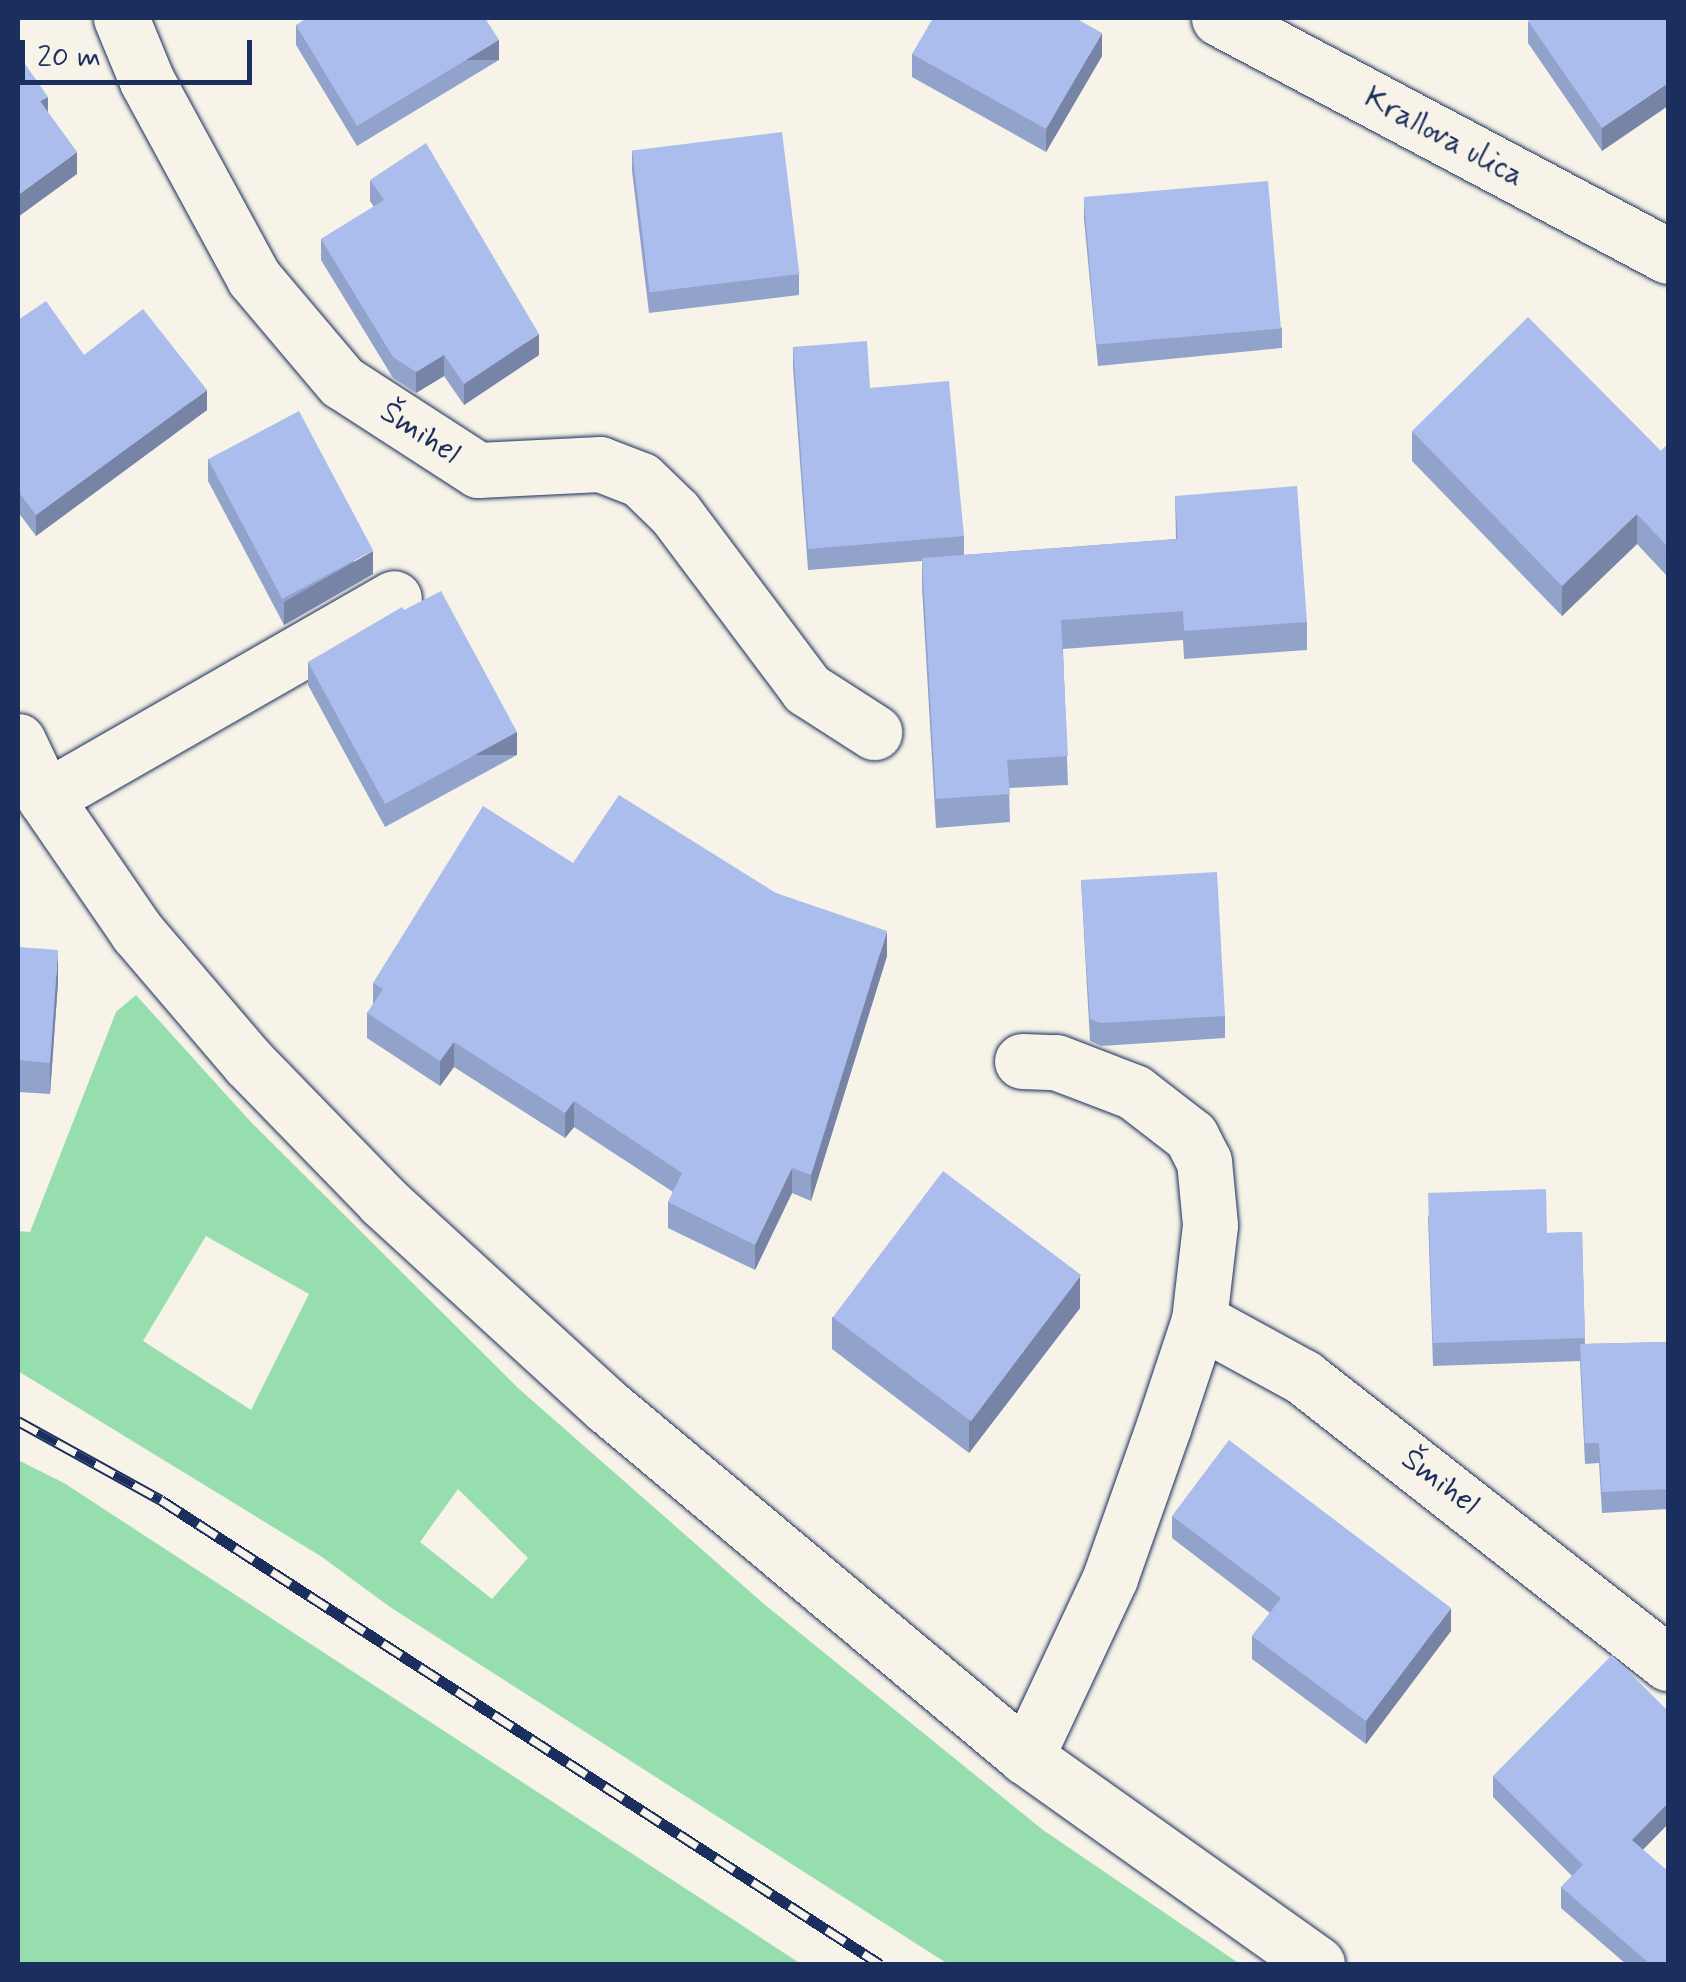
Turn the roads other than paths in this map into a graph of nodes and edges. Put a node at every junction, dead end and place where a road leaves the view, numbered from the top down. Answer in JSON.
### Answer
{"nodes":[{"id":1,"x":121,"y":18,"type":"edge"},
{"id":2,"x":1219,"y":18,"type":"edge"},
{"id":3,"x":1668,"y":256,"type":"edge"},
{"id":4,"x":394,"y":598,"type":"dead end"},
{"id":5,"x":874,"y":732,"type":"dead end"},
{"id":6,"x":18,"y":741,"type":"edge"},
{"id":7,"x":44,"y":798,"type":"junction"},
{"id":8,"x":1022,"y":1061,"type":"dead end"},
{"id":9,"x":1199,"y":1320,"type":"junction"},
{"id":10,"x":1668,"y":1662,"type":"edge"},
{"id":11,"x":1026,"y":1757,"type":"junction"},
{"id":12,"x":1317,"y":1964,"type":"edge"}],
"edges":[{"from":1,"to":5,"type":"street","name":"Šmihel"},
{"from":2,"to":3,"type":"street","name":"Krallova ulica"},
{"from":4,"to":7,"type":"street"},
{"from":6,"to":7,"type":"street"},
{"from":7,"to":11,"type":"street"},
{"from":8,"to":9,"type":"street"},
{"from":9,"to":10,"type":"street","name":"Šmihel"},
{"from":9,"to":11,"type":"street"},
{"from":11,"to":12,"type":"street"}]}
